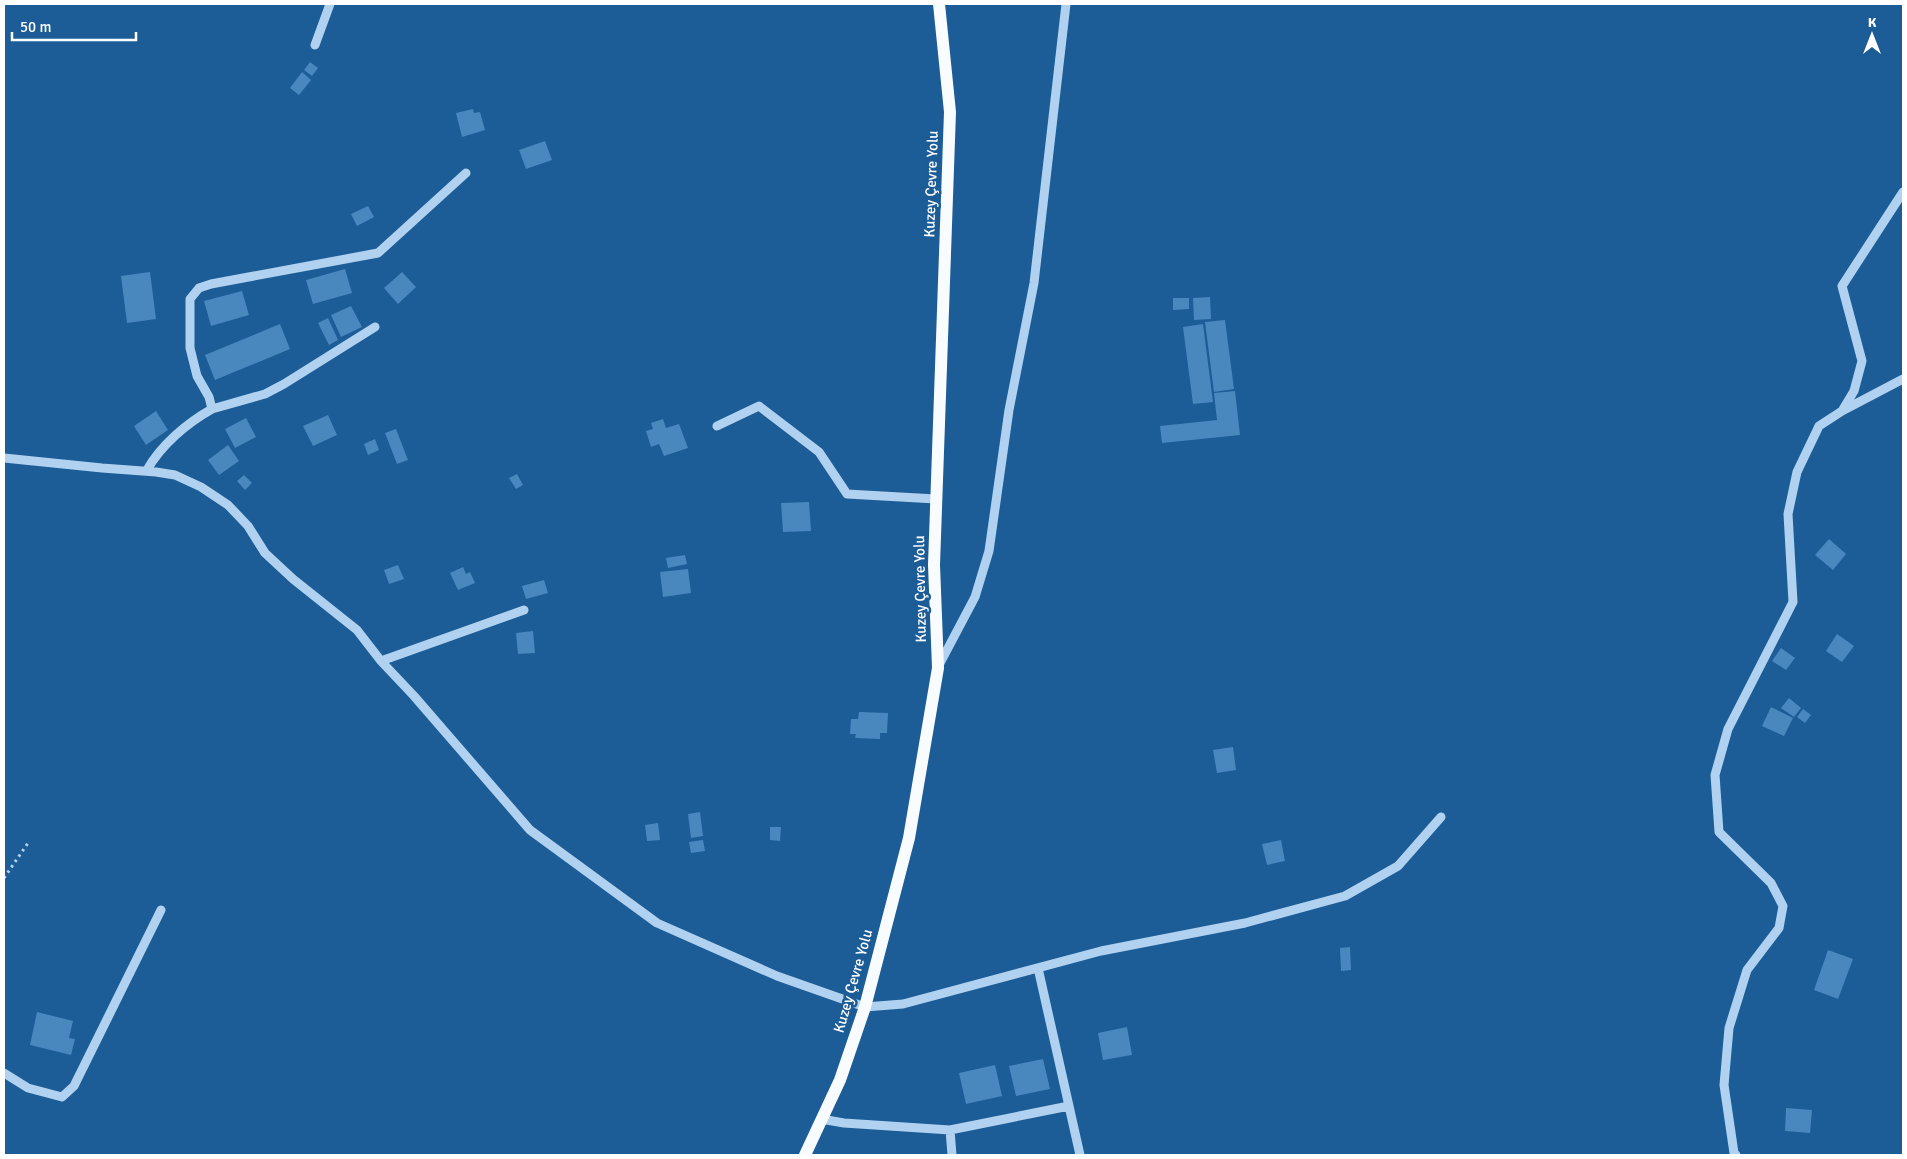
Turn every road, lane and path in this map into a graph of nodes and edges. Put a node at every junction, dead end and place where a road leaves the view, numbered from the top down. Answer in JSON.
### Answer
{"nodes":[{"id":1,"x":330,"y":4,"type":"edge"},
{"id":2,"x":939,"y":4,"type":"edge"},
{"id":3,"x":1066,"y":4,"type":"edge"},
{"id":4,"x":315,"y":45,"type":"dead end"},
{"id":5,"x":466,"y":173,"type":"dead end"},
{"id":6,"x":1903,"y":192,"type":"edge"},
{"id":7,"x":374,"y":328,"type":"dead end"},
{"id":8,"x":1903,"y":379,"type":"edge"},
{"id":9,"x":212,"y":409,"type":"junction"},
{"id":10,"x":1842,"y":411,"type":"junction"},
{"id":11,"x":717,"y":426,"type":"dead end"},
{"id":12,"x":4,"y":458,"type":"edge"},
{"id":13,"x":148,"y":470,"type":"junction"},
{"id":14,"x":936,"y":499,"type":"junction"},
{"id":15,"x":524,"y":610,"type":"dead end"},
{"id":16,"x":381,"y":661,"type":"junction"},
{"id":17,"x":938,"y":668,"type":"junction"},
{"id":18,"x":1442,"y":817,"type":"dead end"},
{"id":19,"x":28,"y":842,"type":"dead end"},
{"id":20,"x":4,"y":878,"type":"edge"},
{"id":21,"x":160,"y":910,"type":"dead end"},
{"id":22,"x":1038,"y":968,"type":"junction"},
{"id":23,"x":865,"y":1007,"type":"junction"},
{"id":24,"x":4,"y":1073,"type":"edge"},
{"id":25,"x":1070,"y":1106,"type":"junction"},
{"id":26,"x":821,"y":1119,"type":"junction"},
{"id":27,"x":950,"y":1130,"type":"junction"},
{"id":28,"x":805,"y":1155,"type":"edge"},
{"id":29,"x":952,"y":1155,"type":"edge"},
{"id":30,"x":1080,"y":1155,"type":"edge"},
{"id":31,"x":1736,"y":1155,"type":"edge"}],
"edges":[{"from":1,"to":4,"type":"street"},
{"from":2,"to":14,"type":"main road","name":"Kuzey Çevre Yolu"},
{"from":3,"to":17,"type":"street"},
{"from":5,"to":9,"type":"street"},
{"from":6,"to":10,"type":"street"},
{"from":7,"to":9,"type":"street"},
{"from":8,"to":10,"type":"street"},
{"from":9,"to":13,"type":"street"},
{"from":10,"to":31,"type":"street"},
{"from":11,"to":14,"type":"street"},
{"from":12,"to":13,"type":"street"},
{"from":13,"to":16,"type":"street"},
{"from":14,"to":17,"type":"main road","name":"Kuzey Çevre Yolu"},
{"from":15,"to":16,"type":"street"},
{"from":16,"to":23,"type":"street"},
{"from":17,"to":23,"type":"main road","name":"Kuzey Çevre Yolu"},
{"from":18,"to":22,"type":"street"},
{"from":19,"to":20,"type":"path"},
{"from":21,"to":24,"type":"street"},
{"from":22,"to":23,"type":"street"},
{"from":22,"to":25,"type":"street"},
{"from":23,"to":26,"type":"main road","name":"Kuzey Çevre Yolu"},
{"from":25,"to":27,"type":"street"},
{"from":25,"to":30,"type":"street"},
{"from":26,"to":27,"type":"street"},
{"from":26,"to":28,"type":"main road","name":"Kuzey Çevre Yolu"},
{"from":27,"to":29,"type":"street"}]}
